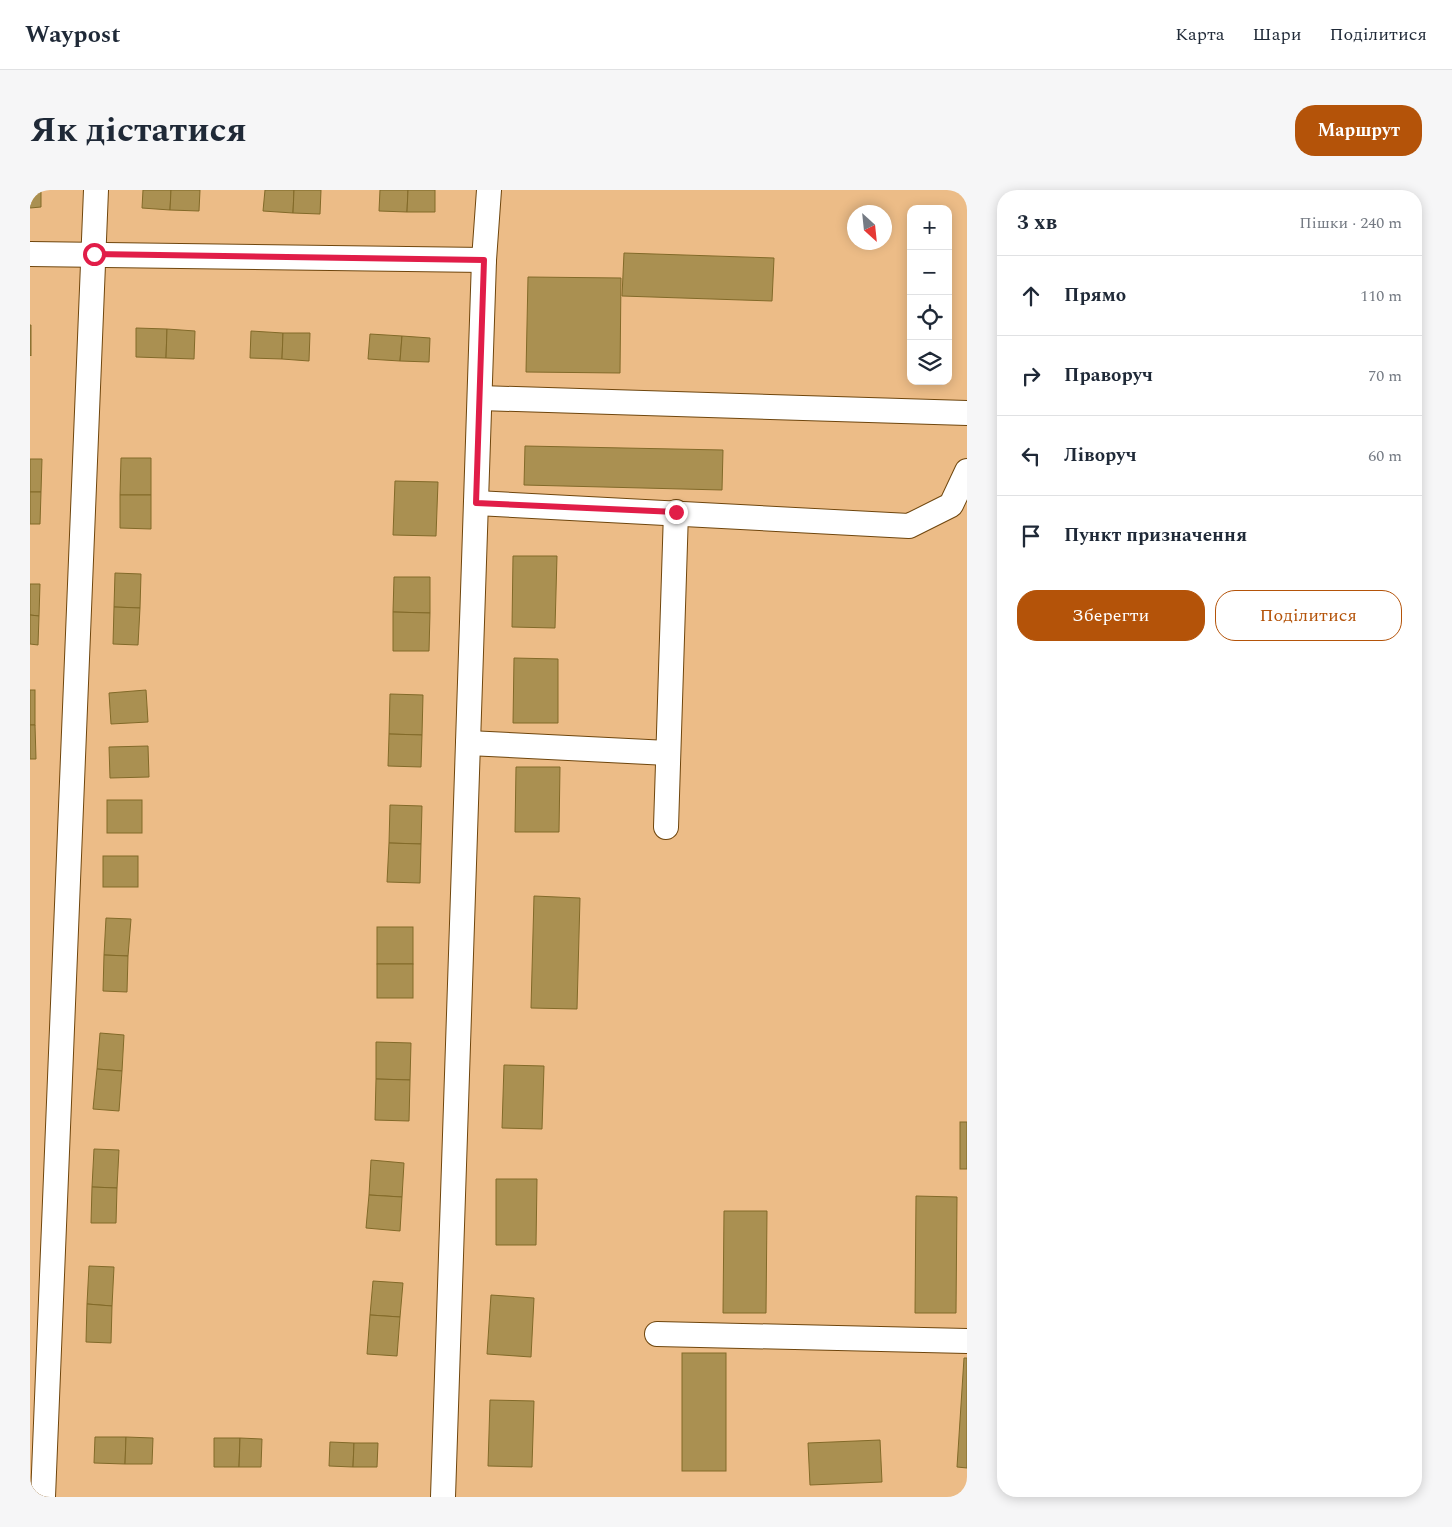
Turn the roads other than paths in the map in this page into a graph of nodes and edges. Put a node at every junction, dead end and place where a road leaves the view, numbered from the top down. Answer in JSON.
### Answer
{"nodes":[{"id":1,"x":96,"y":190,"type":"edge"},
{"id":2,"x":489,"y":190,"type":"edge"},
{"id":3,"x":30,"y":254,"type":"edge"},
{"id":4,"x":94,"y":254,"type":"junction"},
{"id":5,"x":484,"y":260,"type":"junction"},
{"id":6,"x":480,"y":398,"type":"junction"},
{"id":7,"x":967,"y":413,"type":"edge"},
{"id":8,"x":967,"y":471,"type":"edge"},
{"id":9,"x":476,"y":503,"type":"junction"},
{"id":10,"x":676,"y":512,"type":"junction"},
{"id":11,"x":934,"y":514,"type":"junction"},
{"id":12,"x":967,"y":514,"type":"edge"},
{"id":13,"x":468,"y":743,"type":"junction"},
{"id":14,"x":668,"y":753,"type":"junction"},
{"id":15,"x":666,"y":828,"type":"dead end"},
{"id":16,"x":658,"y":1334,"type":"dead end"},
{"id":17,"x":967,"y":1341,"type":"edge"},
{"id":18,"x":44,"y":1497,"type":"edge"},
{"id":19,"x":443,"y":1497,"type":"edge"}],
"edges":[{"from":1,"to":4,"type":"street"},
{"from":2,"to":5,"type":"street"},
{"from":3,"to":4,"type":"street"},
{"from":4,"to":5,"type":"street"},
{"from":4,"to":18,"type":"street"},
{"from":5,"to":6,"type":"street"},
{"from":6,"to":7,"type":"street"},
{"from":6,"to":9,"type":"street"},
{"from":8,"to":11,"type":"street"},
{"from":9,"to":10,"type":"street"},
{"from":9,"to":13,"type":"street"},
{"from":10,"to":11,"type":"street"},
{"from":10,"to":14,"type":"street"},
{"from":11,"to":12,"type":"street"},
{"from":13,"to":14,"type":"street"},
{"from":13,"to":19,"type":"street"},
{"from":14,"to":15,"type":"street"},
{"from":16,"to":17,"type":"street"}]}
